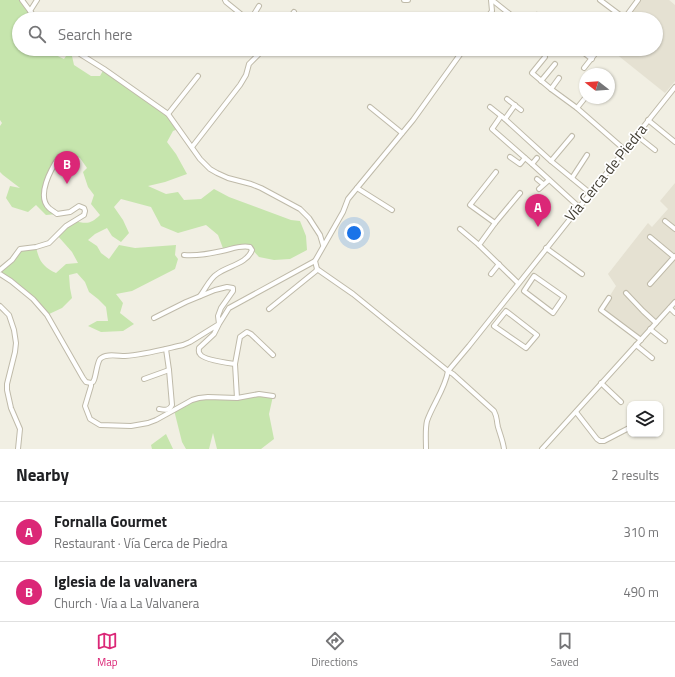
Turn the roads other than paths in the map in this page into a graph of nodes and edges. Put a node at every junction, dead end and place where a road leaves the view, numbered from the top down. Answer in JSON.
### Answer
{"nodes":[{"id":1,"x":22,"y":0,"type":"edge"},
{"id":2,"x":38,"y":0,"type":"edge"},
{"id":3,"x":225,"y":0,"type":"edge"},
{"id":4,"x":404,"y":0,"type":"edge"},
{"id":5,"x":408,"y":0,"type":"edge"},
{"id":6,"x":492,"y":0,"type":"edge"},
{"id":7,"x":600,"y":0,"type":"edge"},
{"id":8,"x":638,"y":0,"type":"edge"},
{"id":9,"x":259,"y":6,"type":"dead end"},
{"id":10,"x":30,"y":11,"type":"joint"},
{"id":11,"x":238,"y":12,"type":"edge"},
{"id":12,"x":255,"y":12,"type":"edge"},
{"id":13,"x":491,"y":12,"type":"edge"},
{"id":14,"x":507,"y":12,"type":"edge"},
{"id":15,"x":615,"y":12,"type":"edge"},
{"id":16,"x":629,"y":12,"type":"edge"},
{"id":17,"x":83,"y":56,"type":"edge"},
{"id":18,"x":257,"y":56,"type":"edge"},
{"id":19,"x":459,"y":56,"type":"edge"},
{"id":20,"x":588,"y":56,"type":"edge"},
{"id":21,"x":594,"y":56,"type":"edge"},
{"id":22,"x":545,"y":57,"type":"dead end"},
{"id":23,"x":592,"y":59,"type":"junction"},
{"id":24,"x":554,"y":64,"type":"dead end"},
{"id":25,"x":584,"y":68,"type":"dead end"},
{"id":26,"x":198,"y":76,"type":"dead end"},
{"id":27,"x":559,"y":78,"type":"dead end"},
{"id":28,"x":541,"y":81,"type":"junction"},
{"id":29,"x":675,"y":87,"type":"edge"},
{"id":30,"x":551,"y":89,"type":"junction"},
{"id":31,"x":507,"y":99,"type":"dead end"},
{"id":32,"x":580,"y":104,"type":"edge"},
{"id":33,"x":515,"y":105,"type":"junction"},
{"id":34,"x":370,"y":107,"type":"dead end"},
{"id":35,"x":490,"y":107,"type":"dead end"},
{"id":36,"x":577,"y":108,"type":"junction"},
{"id":37,"x":521,"y":110,"type":"dead end"},
{"id":38,"x":168,"y":114,"type":"junction"},
{"id":39,"x":503,"y":117,"type":"junction"},
{"id":40,"x":648,"y":120,"type":"junction"},
{"id":41,"x":402,"y":133,"type":"junction"},
{"id":42,"x":636,"y":135,"type":"junction"},
{"id":43,"x":572,"y":136,"type":"dead end"},
{"id":44,"x":675,"y":142,"type":"edge"},
{"id":45,"x":192,"y":147,"type":"junction"},
{"id":46,"x":625,"y":150,"type":"junction"},
{"id":47,"x":655,"y":150,"type":"dead end"},
{"id":48,"x":587,"y":155,"type":"dead end"},
{"id":49,"x":59,"y":157,"type":"dead end"},
{"id":50,"x":510,"y":157,"type":"dead end"},
{"id":51,"x":525,"y":158,"type":"junction"},
{"id":52,"x":537,"y":158,"type":"dead end"},
{"id":53,"x":551,"y":161,"type":"junction"},
{"id":54,"x":532,"y":164,"type":"junction"},
{"id":55,"x":496,"y":172,"type":"dead end"},
{"id":56,"x":572,"y":178,"type":"junction"},
{"id":57,"x":537,"y":179,"type":"dead end"},
{"id":58,"x":549,"y":180,"type":"junction"},
{"id":59,"x":543,"y":184,"type":"junction"},
{"id":60,"x":357,"y":188,"type":"junction"},
{"id":61,"x":539,"y":189,"type":"dead end"},
{"id":62,"x":520,"y":193,"type":"dead end"},
{"id":63,"x":590,"y":193,"type":"junction"},
{"id":64,"x":579,"y":207,"type":"junction"},
{"id":65,"x":392,"y":210,"type":"dead end"},
{"id":66,"x":665,"y":221,"type":"dead end"},
{"id":67,"x":495,"y":223,"type":"junction"},
{"id":68,"x":460,"y":229,"type":"dead end"},
{"id":69,"x":675,"y":229,"type":"edge"},
{"id":70,"x":320,"y":235,"type":"junction"},
{"id":71,"x":650,"y":237,"type":"dead end"},
{"id":72,"x":328,"y":238,"type":"junction"},
{"id":73,"x":323,"y":245,"type":"junction"},
{"id":74,"x":479,"y":245,"type":"junction"},
{"id":75,"x":546,"y":248,"type":"junction"},
{"id":76,"x":184,"y":255,"type":"dead end"},
{"id":77,"x":674,"y":257,"type":"edge"},
{"id":78,"x":314,"y":261,"type":"junction"},
{"id":79,"x":499,"y":264,"type":"junction"},
{"id":80,"x":317,"y":269,"type":"junction"},
{"id":81,"x":0,"y":270,"type":"edge"},
{"id":82,"x":0,"y":274,"type":"edge"},
{"id":83,"x":491,"y":274,"type":"dead end"},
{"id":84,"x":582,"y":274,"type":"dead end"},
{"id":85,"x":525,"y":275,"type":"junction"},
{"id":86,"x":532,"y":280,"type":"junction"},
{"id":87,"x":518,"y":283,"type":"junction"},
{"id":88,"x":650,"y":284,"type":"dead end"},
{"id":89,"x":626,"y":293,"type":"dead end"},
{"id":90,"x":199,"y":297,"type":"junction"},
{"id":91,"x":609,"y":298,"type":"dead end"},
{"id":92,"x":675,"y":302,"type":"edge"},
{"id":93,"x":0,"y":306,"type":"edge"},
{"id":94,"x":670,"y":308,"type":"junction"},
{"id":95,"x":270,"y":309,"type":"dead end"},
{"id":96,"x":675,"y":313,"type":"edge"},
{"id":97,"x":493,"y":314,"type":"junction"},
{"id":98,"x":154,"y":318,"type":"dead end"},
{"id":99,"x":500,"y":319,"type":"junction"},
{"id":100,"x":656,"y":323,"type":"junction"},
{"id":101,"x":219,"y":324,"type":"junction"},
{"id":102,"x":650,"y":329,"type":"junction"},
{"id":103,"x":642,"y":340,"type":"junction"},
{"id":104,"x":665,"y":341,"type":"dead end"},
{"id":105,"x":636,"y":345,"type":"junction"},
{"id":106,"x":166,"y":349,"type":"junction"},
{"id":107,"x":273,"y":355,"type":"dead end"},
{"id":108,"x":652,"y":358,"type":"dead end"},
{"id":109,"x":235,"y":364,"type":"junction"},
{"id":110,"x":169,"y":370,"type":"junction"},
{"id":111,"x":448,"y":371,"type":"junction"},
{"id":112,"x":144,"y":379,"type":"dead end"},
{"id":113,"x":91,"y":383,"type":"junction"},
{"id":114,"x":601,"y":383,"type":"junction"},
{"id":115,"x":273,"y":396,"type":"dead end"},
{"id":116,"x":237,"y":398,"type":"junction"},
{"id":117,"x":621,"y":402,"type":"dead end"},
{"id":118,"x":159,"y":409,"type":"dead end"},
{"id":119,"x":576,"y":412,"type":"junction"},
{"id":120,"x":627,"y":429,"type":"edge"},
{"id":121,"x":18,"y":449,"type":"edge"},
{"id":122,"x":426,"y":449,"type":"edge"},
{"id":123,"x":504,"y":449,"type":"edge"},
{"id":124,"x":542,"y":449,"type":"edge"}],
"edges":[{"from":1,"to":10,"type":"street"},
{"from":2,"to":10,"type":"street"},
{"from":3,"to":11,"type":"street"},
{"from":4,"to":5,"type":"street"},
{"from":6,"to":13,"type":"street"},
{"from":6,"to":14,"type":"street"},
{"from":7,"to":15,"type":"street"},
{"from":8,"to":16,"type":"street"},
{"from":9,"to":12,"type":"street"},
{"from":17,"to":38,"type":"street"},
{"from":18,"to":45,"type":"street"},
{"from":19,"to":41,"type":"street"},
{"from":20,"to":23,"type":"street"},
{"from":21,"to":23,"type":"street"},
{"from":22,"to":28,"type":"street"},
{"from":23,"to":25,"type":"street"},
{"from":24,"to":28,"type":"street"},
{"from":26,"to":38,"type":"street"},
{"from":27,"to":30,"type":"street"},
{"from":28,"to":30,"type":"street"},
{"from":29,"to":40,"type":"street","name":"Vía Cerca de Piedra"},
{"from":30,"to":36,"type":"street"},
{"from":31,"to":33,"type":"street"},
{"from":32,"to":36,"type":"street"},
{"from":33,"to":37,"type":"street"},
{"from":33,"to":39,"type":"street"},
{"from":34,"to":41,"type":"street"},
{"from":35,"to":39,"type":"street"},
{"from":36,"to":46,"type":"street"},
{"from":38,"to":45,"type":"street"},
{"from":39,"to":51,"type":"street"},
{"from":39,"to":53,"type":"street"},
{"from":40,"to":42,"type":"street","name":"Vía Cerca de Piedra"},
{"from":40,"to":44,"type":"street"},
{"from":41,"to":60,"type":"street"},
{"from":42,"to":46,"type":"street","name":"Vía Cerca de Piedra"},
{"from":42,"to":47,"type":"street"},
{"from":43,"to":53,"type":"street"},
{"from":45,"to":70,"type":"street"},
{"from":46,"to":63,"type":"street","name":"Vía Cerca de Piedra"},
{"from":48,"to":56,"type":"street"},
{"from":49,"to":81,"type":"street"},
{"from":50,"to":51,"type":"street"},
{"from":51,"to":54,"type":"street"},
{"from":52,"to":54,"type":"street"},
{"from":53,"to":56,"type":"street"},
{"from":54,"to":58,"type":"street"},
{"from":55,"to":67,"type":"street"},
{"from":56,"to":63,"type":"street"},
{"from":57,"to":59,"type":"street"},
{"from":58,"to":59,"type":"street"},
{"from":58,"to":64,"type":"street"},
{"from":59,"to":61,"type":"street"},
{"from":60,"to":65,"type":"street"},
{"from":60,"to":72,"type":"street"},
{"from":62,"to":67,"type":"street"},
{"from":63,"to":64,"type":"street","name":"Vía Cerca de Piedra"},
{"from":64,"to":75,"type":"street","name":"Vía Cerca de Piedra"},
{"from":66,"to":69,"type":"street"},
{"from":67,"to":74,"type":"street"},
{"from":68,"to":74,"type":"street"},
{"from":70,"to":72,"type":"street"},
{"from":70,"to":73,"type":"street"},
{"from":71,"to":77,"type":"street"},
{"from":72,"to":73,"type":"street"},
{"from":73,"to":78,"type":"street"},
{"from":74,"to":79,"type":"street"},
{"from":75,"to":84,"type":"street"},
{"from":75,"to":85,"type":"street","name":"Vía Cerca de Piedra"},
{"from":76,"to":90,"type":"street"},
{"from":77,"to":88,"type":"street"},
{"from":78,"to":80,"type":"street"},
{"from":78,"to":101,"type":"street"},
{"from":79,"to":83,"type":"street"},
{"from":79,"to":87,"type":"street"},
{"from":80,"to":95,"type":"street"},
{"from":80,"to":111,"type":"street"},
{"from":82,"to":113,"type":"street"},
{"from":85,"to":86,"type":"street"},
{"from":85,"to":87,"type":"street","name":"Vía Cerca de Piedra"},
{"from":86,"to":86,"type":"street"},
{"from":87,"to":97,"type":"street","name":"Vía Cerca de Piedra"},
{"from":89,"to":100,"type":"street"},
{"from":90,"to":98,"type":"street"},
{"from":90,"to":101,"type":"street"},
{"from":91,"to":103,"type":"street"},
{"from":92,"to":94,"type":"street"},
{"from":93,"to":121,"type":"street"},
{"from":94,"to":96,"type":"street"},
{"from":94,"to":100,"type":"street"},
{"from":97,"to":99,"type":"street"},
{"from":97,"to":111,"type":"street","name":"Vía Cerca de Piedra"},
{"from":99,"to":99,"type":"street"},
{"from":100,"to":102,"type":"street"},
{"from":101,"to":106,"type":"street"},
{"from":101,"to":109,"type":"street"},
{"from":102,"to":103,"type":"street"},
{"from":102,"to":104,"type":"street"},
{"from":103,"to":105,"type":"street"},
{"from":105,"to":108,"type":"street"},
{"from":105,"to":114,"type":"street"},
{"from":106,"to":110,"type":"street"},
{"from":106,"to":113,"type":"street"},
{"from":107,"to":109,"type":"street"},
{"from":109,"to":116,"type":"street"},
{"from":110,"to":112,"type":"street"},
{"from":110,"to":118,"type":"street"},
{"from":111,"to":122,"type":"street"},
{"from":111,"to":123,"type":"street"},
{"from":113,"to":116,"type":"street"},
{"from":114,"to":117,"type":"street"},
{"from":114,"to":119,"type":"street"},
{"from":115,"to":116,"type":"street"},
{"from":119,"to":120,"type":"street"},
{"from":119,"to":124,"type":"street"}]}
